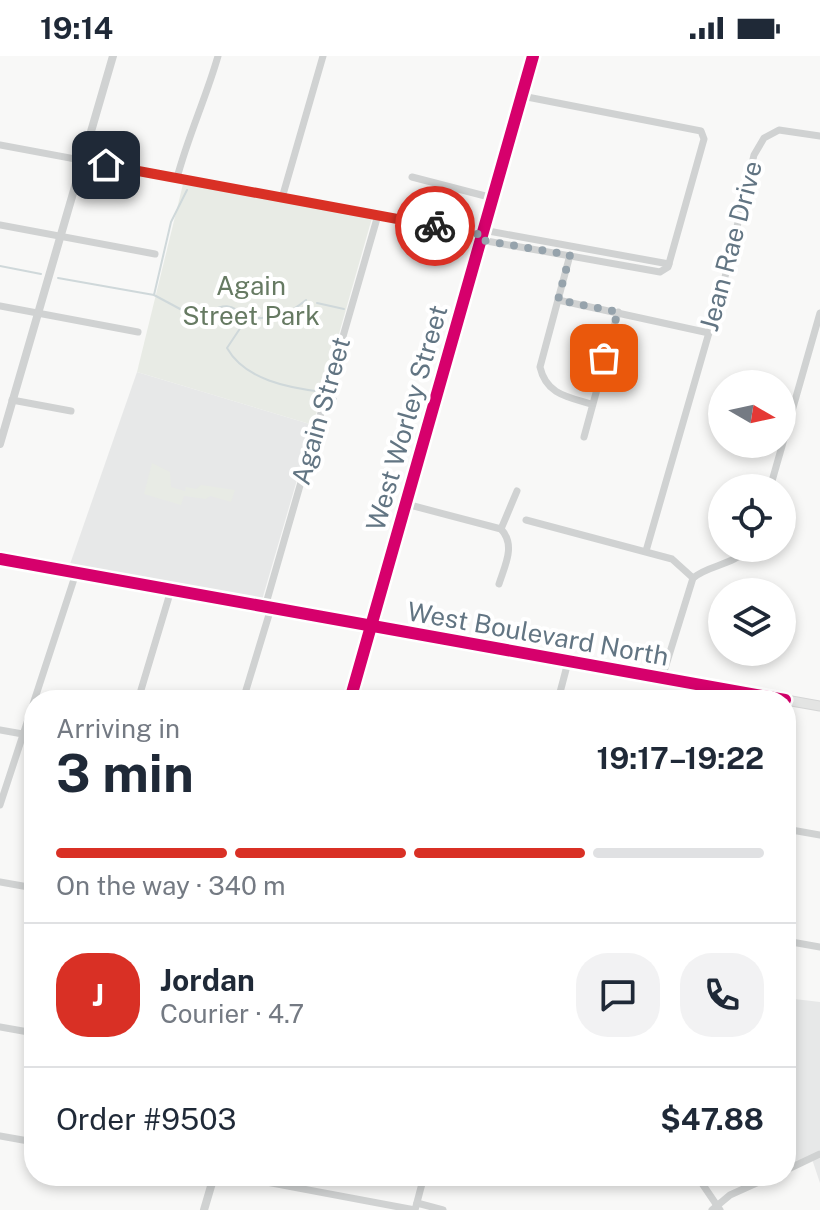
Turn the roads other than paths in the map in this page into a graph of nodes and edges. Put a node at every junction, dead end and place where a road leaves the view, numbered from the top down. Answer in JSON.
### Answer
{"nodes":[{"id":1,"x":113,"y":56,"type":"edge"},
{"id":2,"x":218,"y":56,"type":"edge"},
{"id":3,"x":323,"y":56,"type":"edge"},
{"id":4,"x":533,"y":56,"type":"edge"},
{"id":5,"x":522,"y":96,"type":"junction"},
{"id":6,"x":820,"y":136,"type":"edge"},
{"id":7,"x":0,"y":145,"type":"edge"},
{"id":8,"x":82,"y":160,"type":"junction"},
{"id":9,"x":412,"y":177,"type":"dead end"},
{"id":10,"x":177,"y":178,"type":"junction"},
{"id":11,"x":282,"y":198,"type":"junction"},
{"id":12,"x":493,"y":198,"type":"junction"},
{"id":13,"x":378,"y":215,"type":"junction"},
{"id":14,"x":0,"y":225,"type":"edge"},
{"id":15,"x":482,"y":235,"type":"junction"},
{"id":16,"x":61,"y":236,"type":"junction"},
{"id":17,"x":155,"y":254,"type":"dead end"},
{"id":18,"x":570,"y":255,"type":"junction"},
{"id":19,"x":666,"y":268,"type":"junction"},
{"id":20,"x":558,"y":300,"type":"junction"},
{"id":21,"x":0,"y":306,"type":"edge"},
{"id":22,"x":618,"y":312,"type":"junction"},
{"id":23,"x":38,"y":313,"type":"junction"},
{"id":24,"x":820,"y":313,"type":"edge"},
{"id":25,"x":138,"y":332,"type":"dead end"},
{"id":26,"x":709,"y":333,"type":"junction"},
{"id":27,"x":12,"y":400,"type":"junction"},
{"id":28,"x":591,"y":404,"type":"junction"},
{"id":29,"x":71,"y":411,"type":"dead end"},
{"id":30,"x":584,"y":437,"type":"dead end"},
{"id":31,"x":0,"y":444,"type":"edge"},
{"id":32,"x":774,"y":474,"type":"edge"},
{"id":33,"x":517,"y":491,"type":"dead end"},
{"id":34,"x":406,"y":504,"type":"junction"},
{"id":35,"x":526,"y":520,"type":"dead end"},
{"id":36,"x":501,"y":529,"type":"junction"},
{"id":37,"x":646,"y":551,"type":"junction"},
{"id":38,"x":0,"y":559,"type":"edge"},
{"id":39,"x":729,"y":562,"type":"edge"},
{"id":40,"x":76,"y":573,"type":"junction"},
{"id":41,"x":693,"y":578,"type":"junction"},
{"id":42,"x":499,"y":584,"type":"dead end"},
{"id":43,"x":171,"y":590,"type":"junction"},
{"id":44,"x":268,"y":608,"type":"junction"},
{"id":45,"x":371,"y":626,"type":"junction"},
{"id":46,"x":568,"y":662,"type":"junction"},
{"id":47,"x":662,"y":678,"type":"junction"},
{"id":48,"x":37,"y":690,"type":"edge"},
{"id":49,"x":141,"y":690,"type":"edge"},
{"id":50,"x":246,"y":690,"type":"edge"},
{"id":51,"x":353,"y":690,"type":"edge"},
{"id":52,"x":561,"y":690,"type":"edge"},
{"id":53,"x":720,"y":690,"type":"edge"},
{"id":54,"x":796,"y":701,"type":"edge"},
{"id":55,"x":819,"y":704,"type":"edge"},
{"id":56,"x":0,"y":730,"type":"edge"},
{"id":57,"x":24,"y":731,"type":"edge"},
{"id":58,"x":23,"y":734,"type":"junction"},
{"id":59,"x":0,"y":805,"type":"edge"},
{"id":60,"x":796,"y":831,"type":"edge"},
{"id":61,"x":820,"y":835,"type":"edge"},
{"id":62,"x":0,"y":882,"type":"edge"},
{"id":63,"x":24,"y":886,"type":"edge"},
{"id":64,"x":796,"y":943,"type":"edge"},
{"id":65,"x":820,"y":947,"type":"edge"},
{"id":66,"x":0,"y":1027,"type":"edge"},
{"id":67,"x":24,"y":1031,"type":"edge"},
{"id":68,"x":0,"y":1136,"type":"edge"},
{"id":69,"x":24,"y":1140,"type":"edge"},
{"id":70,"x":820,"y":1154,"type":"edge"},
{"id":71,"x":796,"y":1165,"type":"edge"},
{"id":72,"x":211,"y":1186,"type":"edge"},
{"id":73,"x":293,"y":1186,"type":"edge"},
{"id":74,"x":421,"y":1186,"type":"edge"},
{"id":75,"x":703,"y":1186,"type":"edge"},
{"id":76,"x":750,"y":1186,"type":"edge"},
{"id":77,"x":416,"y":1207,"type":"edge"},
{"id":78,"x":716,"y":1209,"type":"edge"},
{"id":79,"x":204,"y":1210,"type":"edge"},
{"id":80,"x":443,"y":1210,"type":"edge"}],
"edges":[{"from":1,"to":8,"type":"street"},
{"from":2,"to":10,"type":"street"},
{"from":3,"to":11,"type":"street"},
{"from":4,"to":5,"type":"street","name":"West Worley Street"},
{"from":5,"to":12,"type":"street","name":"West Worley Street"},
{"from":5,"to":19,"type":"street"},
{"from":6,"to":26,"type":"street","name":"Jean Rae Drive"},
{"from":7,"to":8,"type":"street"},
{"from":8,"to":10,"type":"street"},
{"from":8,"to":16,"type":"street"},
{"from":9,"to":12,"type":"street"},
{"from":10,"to":11,"type":"street"},
{"from":11,"to":13,"type":"street"},
{"from":12,"to":15,"type":"street","name":"West Worley Street"},
{"from":13,"to":15,"type":"street"},
{"from":13,"to":44,"type":"street","name":"Again Street"},
{"from":14,"to":16,"type":"street"},
{"from":15,"to":18,"type":"street"},
{"from":15,"to":19,"type":"street"},
{"from":15,"to":34,"type":"street","name":"West Worley Street"},
{"from":16,"to":17,"type":"street"},
{"from":16,"to":23,"type":"street"},
{"from":18,"to":19,"type":"street"},
{"from":18,"to":20,"type":"street"},
{"from":20,"to":22,"type":"street"},
{"from":20,"to":28,"type":"street"},
{"from":21,"to":23,"type":"street"},
{"from":22,"to":26,"type":"street"},
{"from":22,"to":28,"type":"street"},
{"from":23,"to":25,"type":"street"},
{"from":23,"to":27,"type":"street"},
{"from":24,"to":32,"type":"street"},
{"from":26,"to":37,"type":"street","name":"Jean Rae Drive"},
{"from":27,"to":29,"type":"street"},
{"from":27,"to":31,"type":"street"},
{"from":28,"to":30,"type":"street"},
{"from":33,"to":36,"type":"street"},
{"from":34,"to":36,"type":"street"},
{"from":34,"to":45,"type":"street","name":"West Worley Street"},
{"from":35,"to":37,"type":"street"},
{"from":36,"to":42,"type":"street"},
{"from":37,"to":41,"type":"street"},
{"from":38,"to":40,"type":"main road","name":"West Boulevard North"},
{"from":39,"to":41,"type":"street"},
{"from":40,"to":43,"type":"main road","name":"West Boulevard North"},
{"from":40,"to":48,"type":"street"},
{"from":41,"to":47,"type":"street"},
{"from":43,"to":44,"type":"main road","name":"West Boulevard North"},
{"from":43,"to":49,"type":"street"},
{"from":44,"to":45,"type":"main road","name":"West Boulevard North"},
{"from":44,"to":50,"type":"street","name":"Again Street"},
{"from":45,"to":46,"type":"main road","name":"West Boulevard North"},
{"from":45,"to":51,"type":"street","name":"West Worley Street"},
{"from":46,"to":47,"type":"main road","name":"West Boulevard North"},
{"from":46,"to":52,"type":"street"},
{"from":47,"to":53,"type":"main road","name":"West Boulevard North"},
{"from":54,"to":55,"type":"main road","name":"West Boulevard North"},
{"from":56,"to":58,"type":"street"},
{"from":57,"to":58,"type":"street"},
{"from":58,"to":59,"type":"street"},
{"from":60,"to":61,"type":"street"},
{"from":62,"to":63,"type":"street"},
{"from":64,"to":65,"type":"street"},
{"from":66,"to":67,"type":"street"},
{"from":68,"to":69,"type":"street"},
{"from":70,"to":71,"type":"street"},
{"from":72,"to":79,"type":"street"},
{"from":73,"to":77,"type":"street"},
{"from":74,"to":77,"type":"street"},
{"from":75,"to":78,"type":"street"},
{"from":76,"to":78,"type":"street"},
{"from":77,"to":80,"type":"street"}]}
